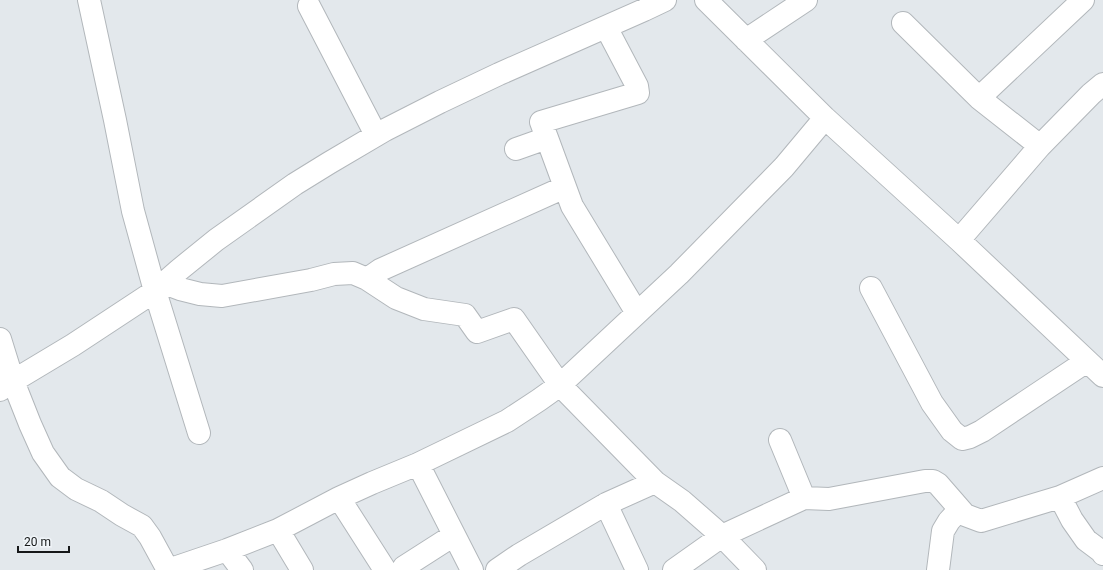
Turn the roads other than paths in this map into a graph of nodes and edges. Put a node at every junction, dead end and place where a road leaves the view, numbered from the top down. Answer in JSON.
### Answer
{"nodes":[{"id":1,"x":89,"y":0,"type":"edge"},
{"id":2,"x":665,"y":0,"type":"edge"},
{"id":3,"x":706,"y":0,"type":"edge"},
{"id":4,"x":806,"y":0,"type":"edge"},
{"id":5,"x":1083,"y":0,"type":"edge"},
{"id":6,"x":309,"y":6,"type":"dead end"},
{"id":7,"x":903,"y":23,"type":"dead end"},
{"id":8,"x":606,"y":27,"type":"junction"},
{"id":9,"x":746,"y":40,"type":"junction"},
{"id":10,"x":1099,"y":94,"type":"edge"},
{"id":11,"x":979,"y":98,"type":"junction"},
{"id":12,"x":824,"y":118,"type":"junction"},
{"id":13,"x":376,"y":135,"type":"junction"},
{"id":14,"x":547,"y":138,"type":"junction"},
{"id":15,"x":1040,"y":146,"type":"junction"},
{"id":16,"x":516,"y":149,"type":"dead end"},
{"id":17,"x":565,"y":187,"type":"junction"},
{"id":18,"x":959,"y":240,"type":"junction"},
{"id":19,"x":368,"y":279,"type":"junction"},
{"id":20,"x":159,"y":287,"type":"junction"},
{"id":21,"x":871,"y":288,"type":"dead end"},
{"id":22,"x":636,"y":314,"type":"junction"},
{"id":23,"x":0,"y":339,"type":"edge"},
{"id":24,"x":1087,"y":361,"type":"junction"},
{"id":25,"x":1103,"y":376,"type":"edge"},
{"id":26,"x":6,"y":385,"type":"edge"},
{"id":27,"x":560,"y":385,"type":"junction"},
{"id":28,"x":199,"y":433,"type":"dead end"},
{"id":29,"x":780,"y":440,"type":"dead end"},
{"id":30,"x":418,"y":464,"type":"junction"},
{"id":31,"x":1103,"y":478,"type":"edge"},
{"id":32,"x":655,"y":482,"type":"junction"},
{"id":33,"x":1060,"y":497,"type":"junction"},
{"id":34,"x":339,"y":498,"type":"junction"},
{"id":35,"x":804,"y":498,"type":"junction"},
{"id":36,"x":606,"y":504,"type":"junction"},
{"id":37,"x":960,"y":509,"type":"junction"},
{"id":38,"x":278,"y":530,"type":"junction"},
{"id":39,"x":454,"y":535,"type":"junction"},
{"id":40,"x":722,"y":536,"type":"junction"},
{"id":41,"x":227,"y":550,"type":"junction"},
{"id":42,"x":1103,"y":554,"type":"edge"},
{"id":43,"x":1103,"y":560,"type":"edge"},
{"id":44,"x":395,"y":568,"type":"edge"},
{"id":45,"x":168,"y":570,"type":"edge"},
{"id":46,"x":242,"y":570,"type":"edge"},
{"id":47,"x":302,"y":570,"type":"edge"},
{"id":48,"x":472,"y":570,"type":"edge"},
{"id":49,"x":496,"y":570,"type":"edge"},
{"id":50,"x":637,"y":570,"type":"edge"},
{"id":51,"x":674,"y":570,"type":"edge"},
{"id":52,"x":755,"y":570,"type":"edge"},
{"id":53,"x":938,"y":570,"type":"edge"},
{"id":54,"x":1100,"y":570,"type":"edge"}],
"edges":[{"from":1,"to":20,"type":"street"},
{"from":2,"to":8,"type":"street"},
{"from":3,"to":9,"type":"street"},
{"from":4,"to":9,"type":"street"},
{"from":5,"to":11,"type":"street"},
{"from":6,"to":13,"type":"street"},
{"from":7,"to":11,"type":"street"},
{"from":8,"to":13,"type":"street"},
{"from":8,"to":14,"type":"street"},
{"from":9,"to":12,"type":"street"},
{"from":10,"to":15,"type":"street"},
{"from":11,"to":15,"type":"street"},
{"from":12,"to":18,"type":"street"},
{"from":12,"to":22,"type":"street"},
{"from":13,"to":20,"type":"street"},
{"from":14,"to":16,"type":"street"},
{"from":14,"to":17,"type":"street"},
{"from":15,"to":18,"type":"street"},
{"from":17,"to":19,"type":"street"},
{"from":17,"to":22,"type":"street"},
{"from":18,"to":24,"type":"street"},
{"from":19,"to":20,"type":"street"},
{"from":19,"to":27,"type":"street"},
{"from":20,"to":26,"type":"street"},
{"from":20,"to":28,"type":"street"},
{"from":21,"to":24,"type":"street"},
{"from":22,"to":27,"type":"street"},
{"from":23,"to":26,"type":"street"},
{"from":24,"to":25,"type":"street"},
{"from":26,"to":45,"type":"street"},
{"from":27,"to":30,"type":"street"},
{"from":27,"to":32,"type":"street"},
{"from":29,"to":35,"type":"street"},
{"from":30,"to":34,"type":"street"},
{"from":30,"to":39,"type":"street"},
{"from":31,"to":33,"type":"street"},
{"from":32,"to":36,"type":"street"},
{"from":32,"to":40,"type":"street"},
{"from":33,"to":37,"type":"street"},
{"from":33,"to":42,"type":"street"},
{"from":34,"to":38,"type":"street"},
{"from":34,"to":44,"type":"street"},
{"from":35,"to":37,"type":"street"},
{"from":35,"to":40,"type":"street"},
{"from":36,"to":49,"type":"street"},
{"from":36,"to":50,"type":"street"},
{"from":37,"to":53,"type":"street"},
{"from":38,"to":41,"type":"street"},
{"from":38,"to":47,"type":"street"},
{"from":39,"to":44,"type":"street"},
{"from":39,"to":48,"type":"street"},
{"from":40,"to":51,"type":"street"},
{"from":40,"to":52,"type":"street"},
{"from":41,"to":45,"type":"street"},
{"from":41,"to":46,"type":"street"},
{"from":43,"to":54,"type":"street"}]}
